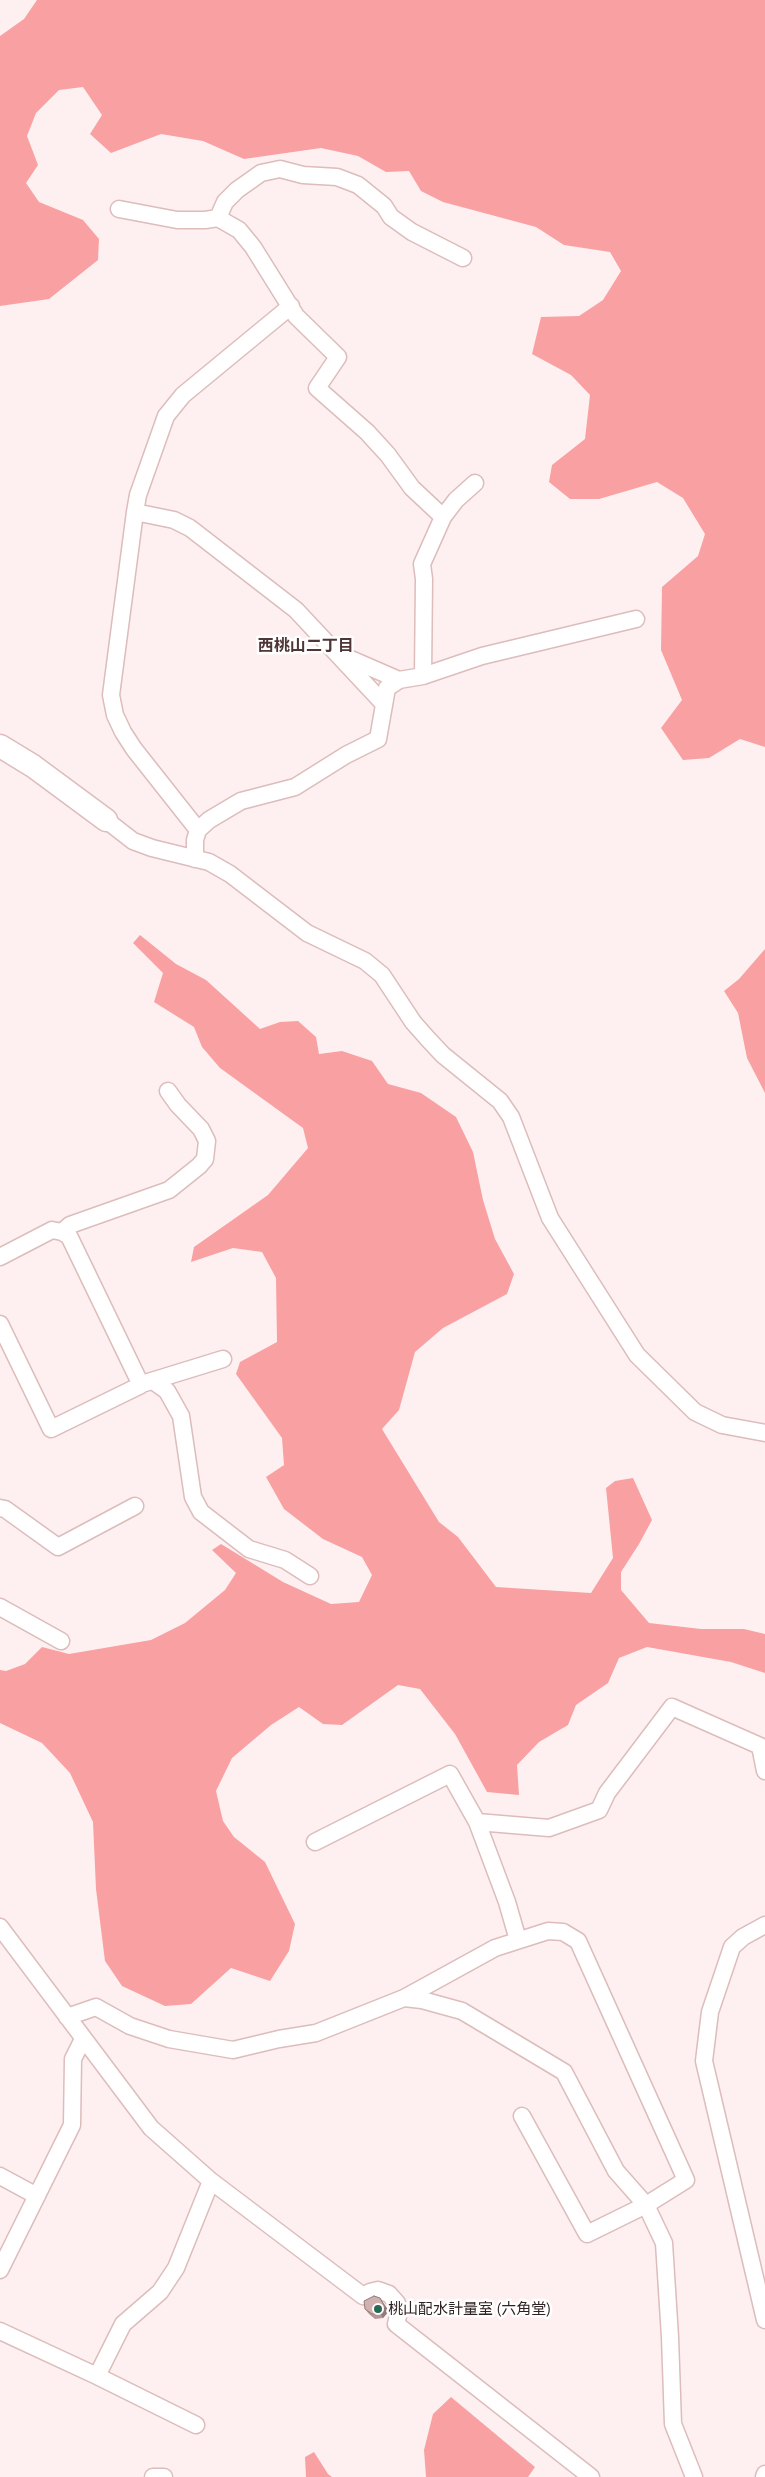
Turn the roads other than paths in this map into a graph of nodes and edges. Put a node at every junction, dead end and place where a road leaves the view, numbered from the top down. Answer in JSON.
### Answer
{"nodes":[{"id":1,"x":119,"y":209,"type":"dead end"},
{"id":2,"x":218,"y":218,"type":"junction"},
{"id":3,"x":462,"y":258,"type":"dead end"},
{"id":4,"x":291,"y":306,"type":"junction"},
{"id":5,"x":475,"y":483,"type":"dead end"},
{"id":6,"x":135,"y":512,"type":"junction"},
{"id":7,"x":443,"y":517,"type":"junction"},
{"id":8,"x":636,"y":619,"type":"dead end"},
{"id":9,"x":331,"y":649,"type":"junction"},
{"id":10,"x":423,"y":676,"type":"junction"},
{"id":11,"x":399,"y":680,"type":"junction"},
{"id":12,"x":383,"y":703,"type":"junction"},
{"id":13,"x":0,"y":746,"type":"edge"},
{"id":14,"x":106,"y":820,"type":"joint"},
{"id":15,"x":198,"y":830,"type":"junction"},
{"id":16,"x":195,"y":859,"type":"junction"},
{"id":17,"x":168,"y":1091,"type":"dead end"},
{"id":18,"x":62,"y":1232,"type":"junction"},
{"id":19,"x":0,"y":1257,"type":"edge"},
{"id":20,"x":0,"y":1324,"type":"edge"},
{"id":21,"x":223,"y":1359,"type":"dead end"},
{"id":22,"x":147,"y":1383,"type":"junction"},
{"id":23,"x":765,"y":1432,"type":"edge"},
{"id":24,"x":135,"y":1506,"type":"dead end"},
{"id":25,"x":0,"y":1508,"type":"edge"},
{"id":26,"x":310,"y":1576,"type":"dead end"},
{"id":27,"x":0,"y":1607,"type":"edge"},
{"id":28,"x":61,"y":1641,"type":"dead end"},
{"id":29,"x":765,"y":1771,"type":"edge"},
{"id":30,"x":477,"y":1822,"type":"junction"},
{"id":31,"x":315,"y":1842,"type":"dead end"},
{"id":32,"x":765,"y":1925,"type":"edge"},
{"id":33,"x":0,"y":1928,"type":"edge"},
{"id":34,"x":518,"y":1940,"type":"junction"},
{"id":35,"x":404,"y":1998,"type":"junction"},
{"id":36,"x":66,"y":2017,"type":"junction"},
{"id":37,"x":83,"y":2039,"type":"junction"},
{"id":38,"x":522,"y":2116,"type":"dead end"},
{"id":39,"x":0,"y":2176,"type":"edge"},
{"id":40,"x":211,"y":2181,"type":"junction"},
{"id":41,"x":36,"y":2196,"type":"junction"},
{"id":42,"x":646,"y":2205,"type":"junction"},
{"id":43,"x":0,"y":2270,"type":"edge"},
{"id":44,"x":765,"y":2320,"type":"edge"},
{"id":45,"x":0,"y":2331,"type":"edge"},
{"id":46,"x":97,"y":2376,"type":"junction"},
{"id":47,"x":196,"y":2425,"type":"dead end"},
{"id":48,"x":153,"y":2477,"type":"edge"},
{"id":49,"x":164,"y":2477,"type":"edge"},
{"id":50,"x":591,"y":2477,"type":"edge"},
{"id":51,"x":694,"y":2477,"type":"edge"}],
"edges":[{"from":1,"to":2,"type":"street"},
{"from":2,"to":3,"type":"street"},
{"from":2,"to":4,"type":"street"},
{"from":4,"to":6,"type":"street"},
{"from":4,"to":7,"type":"street"},
{"from":5,"to":7,"type":"street"},
{"from":6,"to":9,"type":"street"},
{"from":6,"to":15,"type":"street"},
{"from":7,"to":10,"type":"street"},
{"from":8,"to":10,"type":"street"},
{"from":9,"to":11,"type":"street"},
{"from":9,"to":12,"type":"street"},
{"from":10,"to":11,"type":"street"},
{"from":11,"to":12,"type":"street"},
{"from":12,"to":15,"type":"street"},
{"from":13,"to":14,"type":"street"},
{"from":14,"to":16,"type":"street"},
{"from":15,"to":16,"type":"street"},
{"from":16,"to":23,"type":"street"},
{"from":17,"to":18,"type":"street"},
{"from":18,"to":19,"type":"street"},
{"from":18,"to":22,"type":"street"},
{"from":20,"to":22,"type":"street"},
{"from":21,"to":22,"type":"street"},
{"from":22,"to":26,"type":"street"},
{"from":24,"to":25,"type":"street"},
{"from":27,"to":28,"type":"street"},
{"from":29,"to":30,"type":"street"},
{"from":30,"to":31,"type":"street"},
{"from":30,"to":34,"type":"street"},
{"from":32,"to":44,"type":"street"},
{"from":33,"to":36,"type":"street"},
{"from":34,"to":35,"type":"street"},
{"from":34,"to":42,"type":"street"},
{"from":35,"to":36,"type":"street"},
{"from":35,"to":42,"type":"street"},
{"from":36,"to":37,"type":"street"},
{"from":37,"to":40,"type":"street"},
{"from":37,"to":41,"type":"street"},
{"from":38,"to":42,"type":"street"},
{"from":39,"to":41,"type":"street"},
{"from":40,"to":46,"type":"street"},
{"from":40,"to":50,"type":"street"},
{"from":41,"to":43,"type":"street"},
{"from":42,"to":51,"type":"street"},
{"from":45,"to":46,"type":"street"},
{"from":46,"to":47,"type":"street"},
{"from":48,"to":49,"type":"street"}]}
